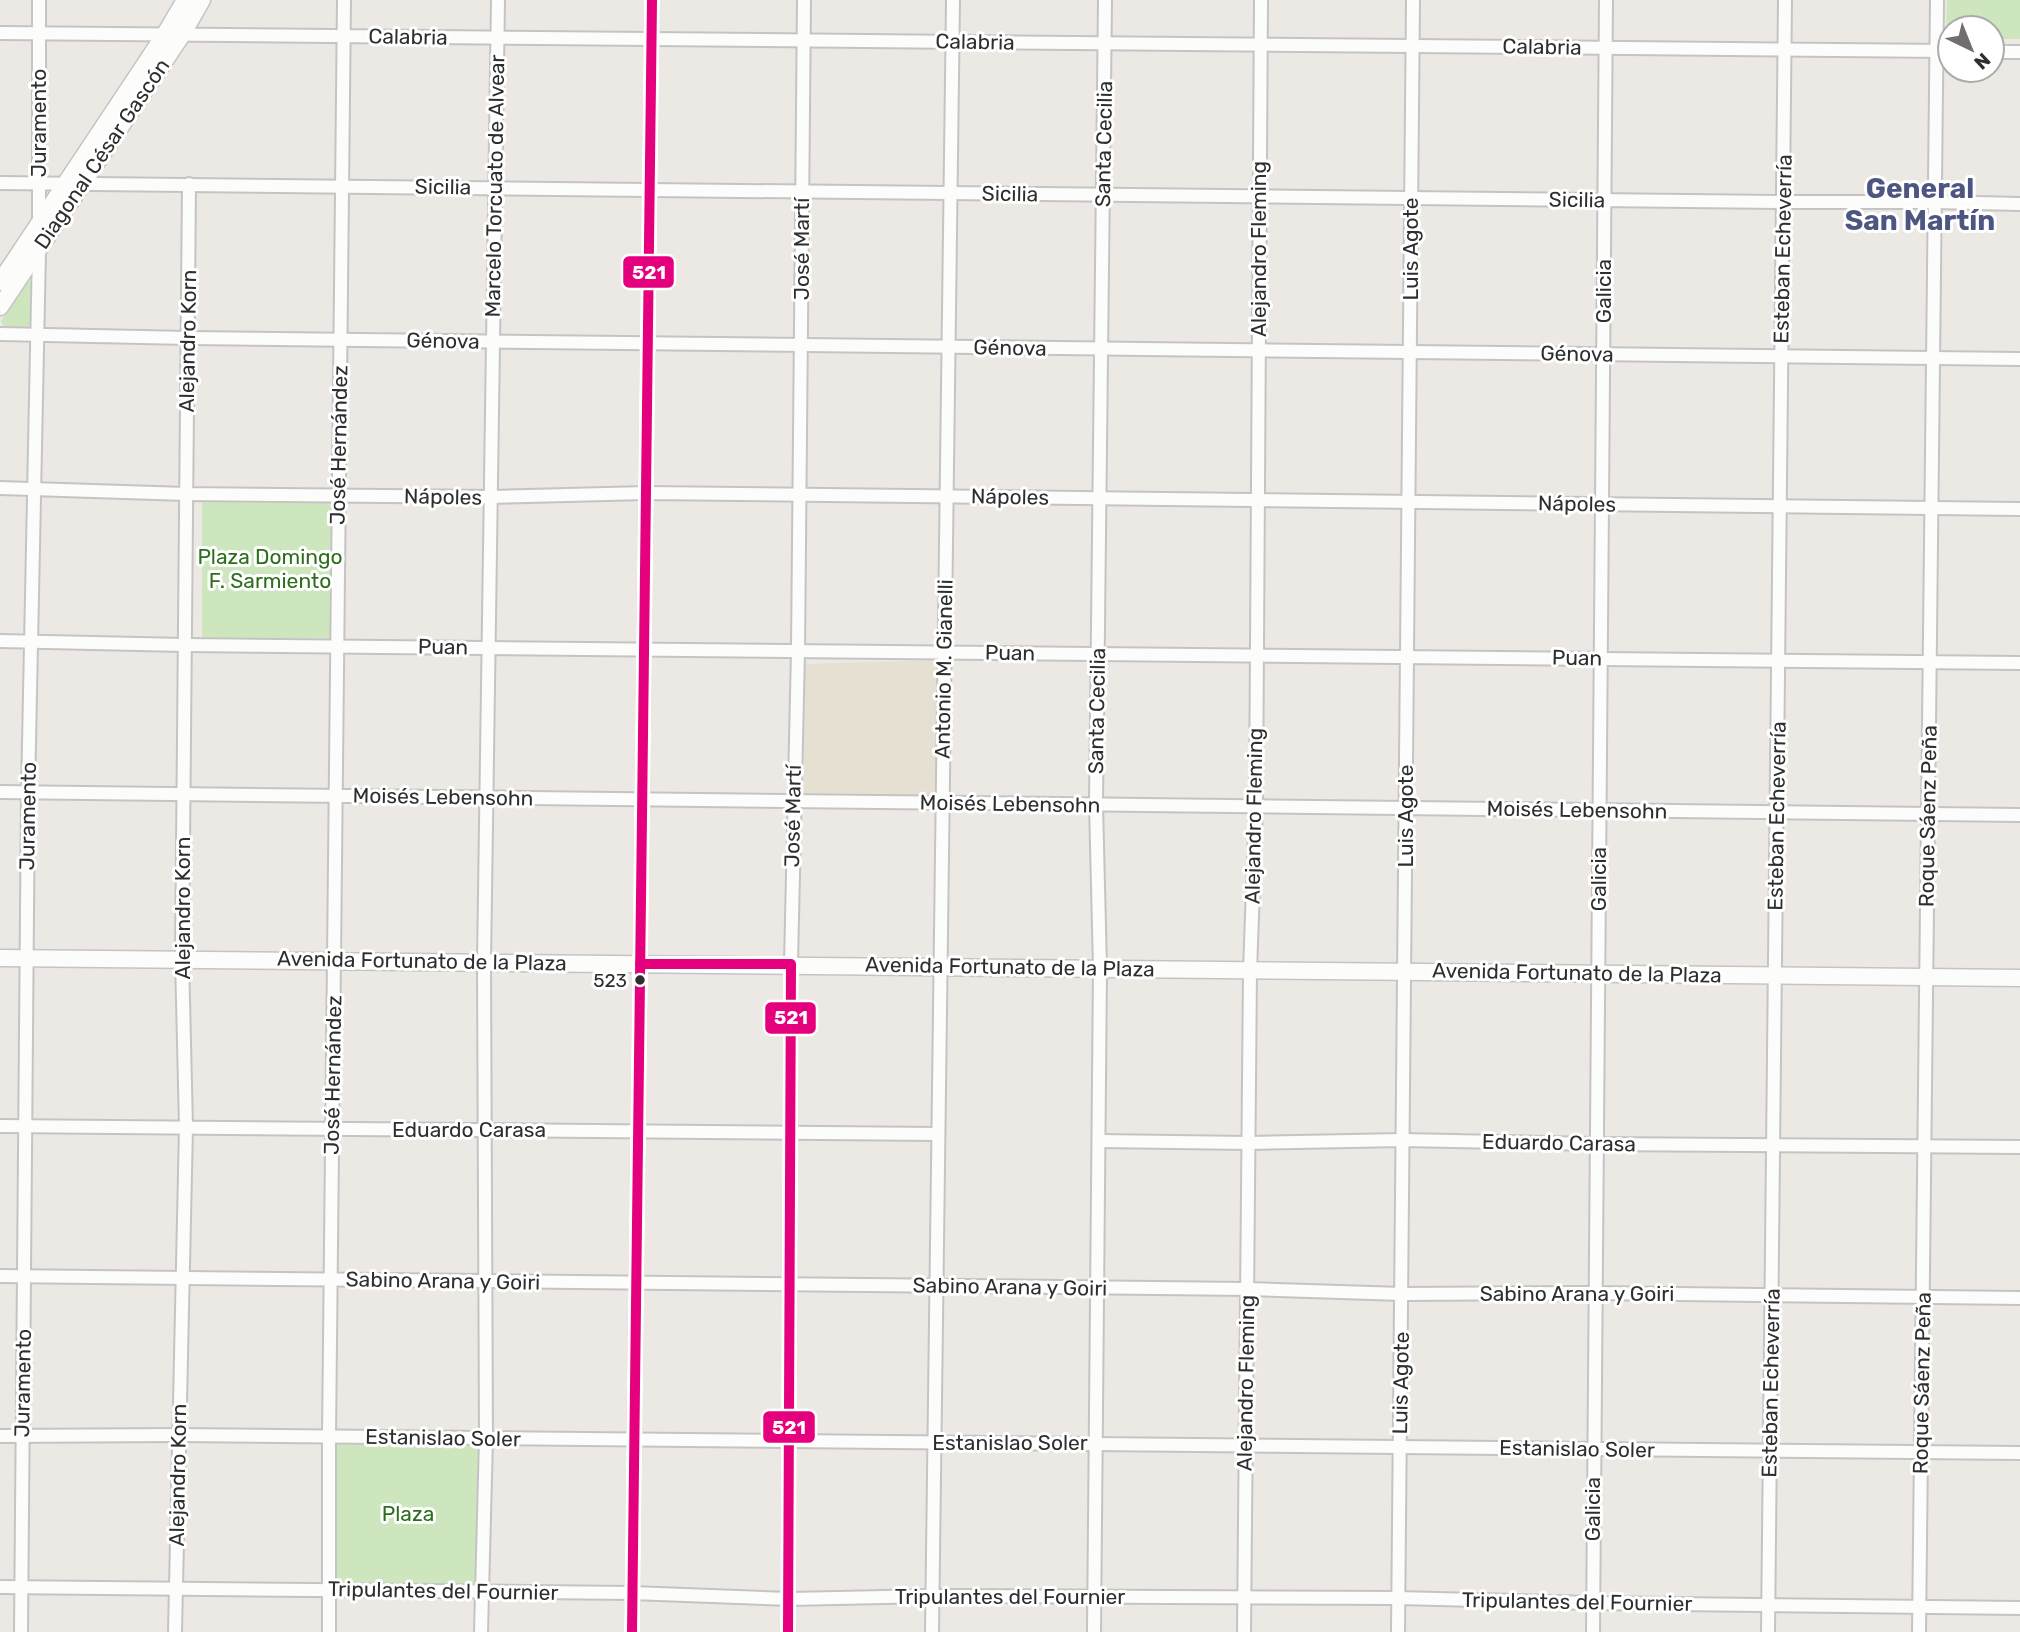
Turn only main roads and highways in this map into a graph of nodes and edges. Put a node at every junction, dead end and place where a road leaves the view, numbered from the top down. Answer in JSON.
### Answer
{"nodes":[{"id":1,"x":185,"y":0,"type":"edge"},
{"id":2,"x":202,"y":0,"type":"edge"},
{"id":3,"x":0,"y":282,"type":"edge"},
{"id":4,"x":0,"y":307,"type":"edge"},
{"id":5,"x":0,"y":958,"type":"edge"},
{"id":6,"x":2020,"y":978,"type":"edge"}],
"edges":[{"from":1,"to":3,"type":"main road","name":"Diagonal César Gascón"},
{"from":2,"to":4,"type":"main road","name":"Diagonal César Gascón"},
{"from":5,"to":6,"type":"main road","name":"Avenida Fortunato de la Plaza"}]}
